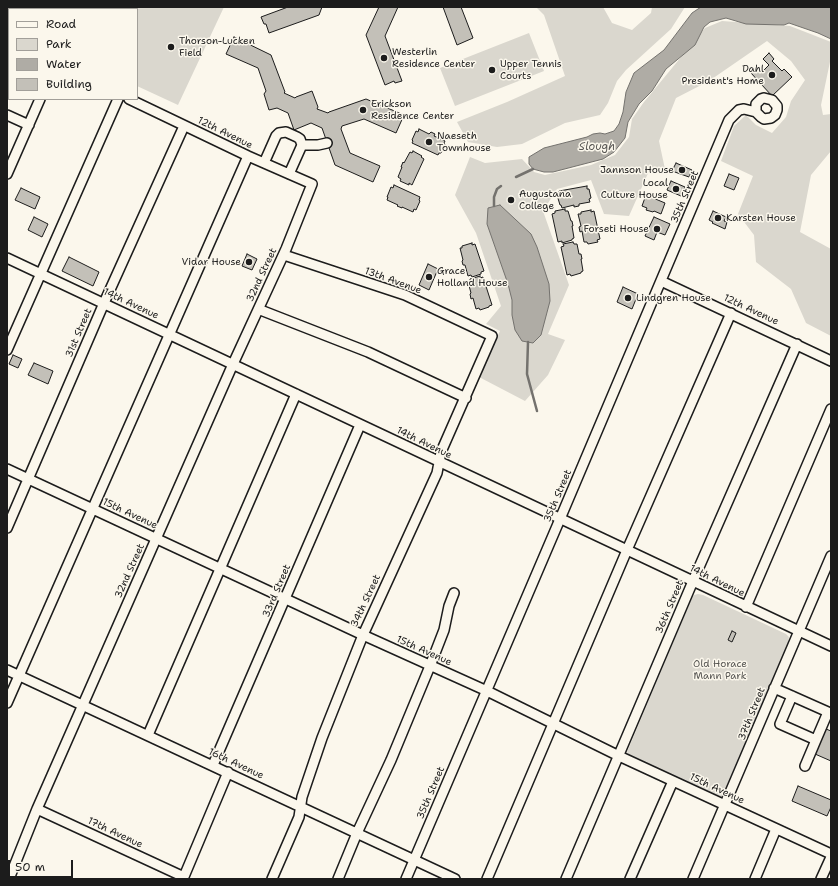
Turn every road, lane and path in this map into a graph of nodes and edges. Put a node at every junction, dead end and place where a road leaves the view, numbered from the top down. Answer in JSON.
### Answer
{"nodes":[{"id":1,"x":40,"y":100,"type":"edge"},
{"id":2,"x":118,"y":100,"type":"edge"},
{"id":3,"x":131,"y":100,"type":"edge"},
{"id":4,"x":756,"y":112,"type":"dead end"},
{"id":5,"x":7,"y":115,"type":"edge"},
{"id":6,"x":29,"y":125,"type":"junction"},
{"id":7,"x":184,"y":126,"type":"junction"},
{"id":8,"x":327,"y":143,"type":"dead end"},
{"id":9,"x":302,"y":145,"type":"junction"},
{"id":10,"x":248,"y":156,"type":"junction"},
{"id":11,"x":264,"y":163,"type":"junction"},
{"id":12,"x":7,"y":174,"type":"edge"},
{"id":13,"x":289,"y":174,"type":"junction"},
{"id":14,"x":312,"y":184,"type":"joint"},
{"id":15,"x":284,"y":255,"type":"junction"},
{"id":16,"x":7,"y":258,"type":"edge"},
{"id":17,"x":41,"y":274,"type":"junction"},
{"id":18,"x":662,"y":281,"type":"junction"},
{"id":19,"x":104,"y":303,"type":"junction"},
{"id":20,"x":264,"y":311,"type":"dead end"},
{"id":21,"x":731,"y":313,"type":"junction"},
{"id":22,"x":169,"y":334,"type":"junction"},
{"id":23,"x":492,"y":336,"type":"joint"},
{"id":24,"x":797,"y":344,"type":"junction"},
{"id":25,"x":7,"y":350,"type":"edge"},
{"id":26,"x":831,"y":361,"type":"edge"},
{"id":27,"x":232,"y":364,"type":"junction"},
{"id":28,"x":296,"y":394,"type":"junction"},
{"id":29,"x":466,"y":398,"type":"junction"},
{"id":30,"x":831,"y":409,"type":"edge"},
{"id":31,"x":360,"y":425,"type":"junction"},
{"id":32,"x":439,"y":462,"type":"junction"},
{"id":33,"x":7,"y":469,"type":"edge"},
{"id":34,"x":29,"y":479,"type":"junction"},
{"id":35,"x":92,"y":508,"type":"junction"},
{"id":36,"x":560,"y":519,"type":"junction"},
{"id":37,"x":7,"y":528,"type":"edge"},
{"id":38,"x":156,"y":539,"type":"junction"},
{"id":39,"x":627,"y":550,"type":"junction"},
{"id":40,"x":831,"y":556,"type":"edge"},
{"id":41,"x":220,"y":569,"type":"junction"},
{"id":42,"x":693,"y":581,"type":"junction"},
{"id":43,"x":454,"y":593,"type":"dead end"},
{"id":44,"x":286,"y":599,"type":"junction"},
{"id":45,"x":746,"y":607,"type":"junction"},
{"id":46,"x":798,"y":632,"type":"junction"},
{"id":47,"x":363,"y":635,"type":"junction"},
{"id":48,"x":831,"y":646,"type":"edge"},
{"id":49,"x":430,"y":666,"type":"junction"},
{"id":50,"x":7,"y":670,"type":"edge"},
{"id":51,"x":19,"y":675,"type":"junction"},
{"id":52,"x":774,"y":688,"type":"junction"},
{"id":53,"x":487,"y":691,"type":"junction"},
{"id":54,"x":792,"y":696,"type":"junction"},
{"id":55,"x":7,"y":703,"type":"edge"},
{"id":56,"x":83,"y":704,"type":"junction"},
{"id":57,"x":830,"y":710,"type":"edge"},
{"id":58,"x":554,"y":724,"type":"junction"},
{"id":59,"x":148,"y":735,"type":"junction"},
{"id":60,"x":816,"y":740,"type":"junction"},
{"id":61,"x":619,"y":756,"type":"junction"},
{"id":62,"x":213,"y":765,"type":"junction"},
{"id":63,"x":805,"y":766,"type":"dead end"},
{"id":64,"x":228,"y":772,"type":"junction"},
{"id":65,"x":673,"y":781,"type":"junction"},
{"id":66,"x":726,"y":805,"type":"junction"},
{"id":67,"x":300,"y":806,"type":"junction"},
{"id":68,"x":37,"y":809,"type":"junction"},
{"id":69,"x":776,"y":829,"type":"junction"},
{"id":70,"x":357,"y":833,"type":"junction"},
{"id":71,"x":831,"y":856,"type":"edge"},
{"id":72,"x":414,"y":860,"type":"junction"},
{"id":73,"x":183,"y":878,"type":"edge"},
{"id":74,"x":9,"y":879,"type":"edge"},
{"id":75,"x":272,"y":879,"type":"edge"},
{"id":76,"x":338,"y":879,"type":"edge"},
{"id":77,"x":406,"y":879,"type":"edge"},
{"id":78,"x":455,"y":879,"type":"edge"},
{"id":79,"x":487,"y":879,"type":"edge"},
{"id":80,"x":566,"y":879,"type":"edge"},
{"id":81,"x":630,"y":879,"type":"edge"},
{"id":82,"x":693,"y":879,"type":"edge"},
{"id":83,"x":755,"y":879,"type":"edge"},
{"id":84,"x":821,"y":879,"type":"edge"}],
"edges":[{"from":1,"to":6,"type":"street"},
{"from":2,"to":17,"type":"street"},
{"from":3,"to":7,"type":"street","name":"12th Avenue"},
{"from":4,"to":18,"type":"street","name":"35th Street"},
{"from":5,"to":6,"type":"street"},
{"from":6,"to":12,"type":"street"},
{"from":7,"to":10,"type":"street","name":"12th Avenue"},
{"from":7,"to":19,"type":"street","name":"31st Street"},
{"from":8,"to":9,"type":"street"},
{"from":9,"to":11,"type":"street"},
{"from":9,"to":13,"type":"street"},
{"from":10,"to":11,"type":"street","name":"12th Avenue"},
{"from":10,"to":22,"type":"street"},
{"from":11,"to":13,"type":"street","name":"12th Avenue"},
{"from":13,"to":14,"type":"street","name":"12th Avenue"},
{"from":14,"to":15,"type":"street","name":"32nd Street"},
{"from":15,"to":23,"type":"street","name":"13th Avenue"},
{"from":15,"to":27,"type":"street","name":"32nd Street"},
{"from":16,"to":17,"type":"street","name":"14th Avenue"},
{"from":17,"to":19,"type":"street","name":"14th Avenue"},
{"from":17,"to":25,"type":"street"},
{"from":18,"to":21,"type":"street","name":"12th Avenue"},
{"from":18,"to":36,"type":"street","name":"35th Street"},
{"from":19,"to":22,"type":"street","name":"14th Avenue"},
{"from":19,"to":34,"type":"street","name":"31st Street"},
{"from":20,"to":29,"type":"street"},
{"from":21,"to":24,"type":"street","name":"12th Avenue"},
{"from":21,"to":39,"type":"street"},
{"from":22,"to":27,"type":"street","name":"14th Avenue"},
{"from":22,"to":35,"type":"street"},
{"from":23,"to":29,"type":"street","name":"34th Street"},
{"from":24,"to":26,"type":"street","name":"12th Avenue"},
{"from":24,"to":42,"type":"street","name":"36th Street"},
{"from":27,"to":28,"type":"street","name":"14th Avenue"},
{"from":27,"to":38,"type":"street","name":"32nd Street"},
{"from":28,"to":31,"type":"street","name":"14th Avenue"},
{"from":28,"to":41,"type":"street"},
{"from":29,"to":32,"type":"street","name":"34th Street"},
{"from":30,"to":45,"type":"street"},
{"from":31,"to":32,"type":"street","name":"14th Avenue"},
{"from":31,"to":44,"type":"street","name":"33rd Street"},
{"from":32,"to":36,"type":"street","name":"14th Avenue"},
{"from":32,"to":47,"type":"street","name":"34th Street"},
{"from":33,"to":34,"type":"street","name":"15th Avenue"},
{"from":34,"to":35,"type":"street","name":"15th Avenue"},
{"from":34,"to":37,"type":"street","name":"31st Street"},
{"from":35,"to":38,"type":"street","name":"15th Avenue"},
{"from":35,"to":51,"type":"street"},
{"from":36,"to":39,"type":"street","name":"14th Avenue"},
{"from":36,"to":53,"type":"street","name":"35th Street"},
{"from":38,"to":41,"type":"street","name":"15th Avenue"},
{"from":38,"to":56,"type":"street","name":"32nd Street"},
{"from":39,"to":42,"type":"street","name":"14th Avenue"},
{"from":39,"to":58,"type":"street"},
{"from":40,"to":46,"type":"street","name":"37th Street"},
{"from":41,"to":44,"type":"street","name":"15th Avenue"},
{"from":41,"to":59,"type":"street"},
{"from":42,"to":45,"type":"street","name":"14th Avenue"},
{"from":42,"to":61,"type":"street","name":"36th Street"},
{"from":43,"to":49,"type":"street"},
{"from":44,"to":47,"type":"street","name":"15th Avenue"},
{"from":44,"to":62,"type":"street","name":"33rd Street"},
{"from":45,"to":46,"type":"street","name":"14th Avenue"},
{"from":46,"to":48,"type":"street","name":"14th Avenue"},
{"from":46,"to":52,"type":"street","name":"37th Street"},
{"from":47,"to":49,"type":"street","name":"15th Avenue"},
{"from":47,"to":67,"type":"street","name":"34th Street"},
{"from":49,"to":53,"type":"street","name":"15th Avenue"},
{"from":49,"to":70,"type":"street"},
{"from":50,"to":51,"type":"street","name":"16th Avenue"},
{"from":51,"to":55,"type":"street"},
{"from":51,"to":56,"type":"street","name":"16th Avenue"},
{"from":52,"to":54,"type":"street"},
{"from":52,"to":66,"type":"street","name":"37th Street"},
{"from":53,"to":58,"type":"street","name":"15th Avenue"},
{"from":53,"to":72,"type":"street","name":"35th Street"},
{"from":54,"to":57,"type":"street"},
{"from":54,"to":60,"type":"street"},
{"from":56,"to":59,"type":"street","name":"16th Avenue"},
{"from":56,"to":68,"type":"street","name":"32nd Street"},
{"from":57,"to":60,"type":"street"},
{"from":58,"to":61,"type":"street","name":"15th Avenue"},
{"from":58,"to":79,"type":"street"},
{"from":59,"to":62,"type":"street","name":"16th Avenue"},
{"from":60,"to":63,"type":"street"},
{"from":61,"to":65,"type":"street","name":"15th Avenue"},
{"from":61,"to":80,"type":"street","name":"36th Street"},
{"from":62,"to":64,"type":"street","name":"16th Avenue"},
{"from":64,"to":67,"type":"street","name":"16th Avenue"},
{"from":64,"to":73,"type":"street"},
{"from":65,"to":66,"type":"street","name":"15th Avenue"},
{"from":65,"to":81,"type":"street"},
{"from":66,"to":69,"type":"street","name":"15th Avenue"},
{"from":66,"to":82,"type":"street","name":"37th Street"},
{"from":67,"to":70,"type":"street","name":"16th Avenue"},
{"from":67,"to":75,"type":"street","name":"34th Street"},
{"from":68,"to":73,"type":"street","name":"17th Avenue"},
{"from":68,"to":74,"type":"street","name":"32nd Street"},
{"from":69,"to":71,"type":"street","name":"15th Avenue"},
{"from":69,"to":83,"type":"street"},
{"from":70,"to":72,"type":"street","name":"16th Avenue"},
{"from":70,"to":76,"type":"street"},
{"from":71,"to":84,"type":"street"},
{"from":72,"to":77,"type":"street","name":"35th Street"},
{"from":72,"to":78,"type":"street","name":"16th Avenue"}]}
